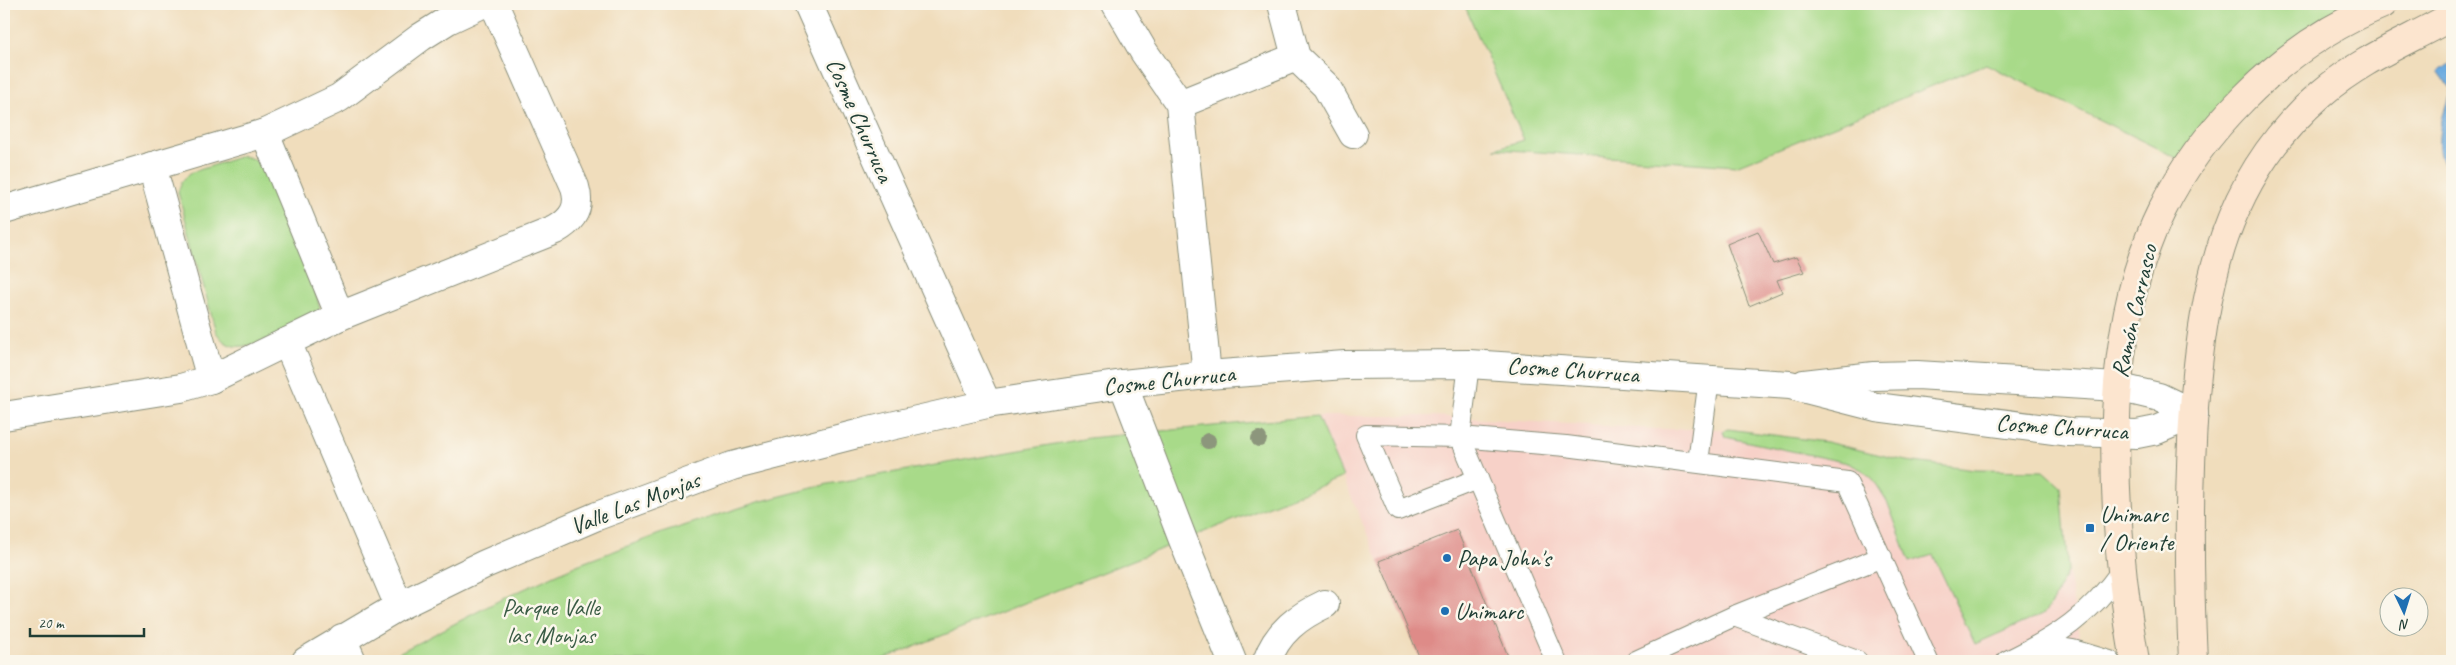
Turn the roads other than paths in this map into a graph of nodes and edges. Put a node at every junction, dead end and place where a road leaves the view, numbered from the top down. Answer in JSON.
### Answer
{"nodes":[{"id":1,"x":482,"y":4,"type":"edge"},
{"id":2,"x":494,"y":4,"type":"edge"},
{"id":3,"x":808,"y":4,"type":"edge"},
{"id":4,"x":1116,"y":4,"type":"edge"},
{"id":5,"x":1282,"y":4,"type":"edge"},
{"id":6,"x":2383,"y":4,"type":"edge"},
{"id":7,"x":2452,"y":16,"type":"edge"},
{"id":8,"x":1296,"y":57,"type":"junction"},
{"id":9,"x":1180,"y":104,"type":"junction"},
{"id":10,"x":265,"y":133,"type":"junction"},
{"id":11,"x":1353,"y":134,"type":"dead end"},
{"id":12,"x":152,"y":166,"type":"junction"},
{"id":13,"x":4,"y":210,"type":"edge"},
{"id":14,"x":340,"y":316,"type":"junction"},
{"id":15,"x":288,"y":342,"type":"junction"},
{"id":16,"x":1469,"y":364,"type":"junction"},
{"id":17,"x":1207,"y":375,"type":"junction"},
{"id":18,"x":211,"y":379,"type":"junction"},
{"id":19,"x":1709,"y":379,"type":"junction"},
{"id":20,"x":1123,"y":384,"type":"junction"},
{"id":21,"x":1790,"y":385,"type":"junction"},
{"id":22,"x":2117,"y":386,"type":"junction"},
{"id":23,"x":987,"y":404,"type":"junction"},
{"id":24,"x":2194,"y":414,"type":"junction"},
{"id":25,"x":4,"y":416,"type":"edge"},
{"id":26,"x":2116,"y":434,"type":"junction"},
{"id":27,"x":1460,"y":437,"type":"junction"},
{"id":28,"x":1698,"y":462,"type":"junction"},
{"id":29,"x":1478,"y":479,"type":"junction"},
{"id":30,"x":1882,"y":557,"type":"junction"},
{"id":31,"x":2122,"y":570,"type":"junction"},
{"id":32,"x":1325,"y":604,"type":"dead end"},
{"id":33,"x":399,"y":606,"type":"junction"},
{"id":34,"x":1734,"y":616,"type":"junction"},
{"id":35,"x":2042,"y":644,"type":"junction"},
{"id":36,"x":347,"y":650,"type":"edge"},
{"id":37,"x":306,"y":661,"type":"edge"},
{"id":38,"x":1231,"y":661,"type":"edge"},
{"id":39,"x":1257,"y":661,"type":"edge"},
{"id":40,"x":1268,"y":661,"type":"edge"},
{"id":41,"x":1556,"y":661,"type":"edge"},
{"id":42,"x":1636,"y":661,"type":"edge"},
{"id":43,"x":1857,"y":661,"type":"edge"},
{"id":44,"x":1928,"y":661,"type":"edge"},
{"id":45,"x":2007,"y":661,"type":"edge"},
{"id":46,"x":2110,"y":661,"type":"edge"},
{"id":47,"x":2135,"y":661,"type":"edge"},
{"id":48,"x":2192,"y":661,"type":"edge"}],
"edges":[{"from":1,"to":10,"type":"street"},
{"from":2,"to":14,"type":"street"},
{"from":3,"to":23,"type":"street","name":"Cosme Churruca"},
{"from":4,"to":9,"type":"street"},
{"from":5,"to":8,"type":"street"},
{"from":6,"to":22,"type":"main road","name":"Ramón Carrasco"},
{"from":7,"to":24,"type":"main road"},
{"from":8,"to":9,"type":"street"},
{"from":8,"to":11,"type":"street"},
{"from":9,"to":17,"type":"street"},
{"from":10,"to":12,"type":"street"},
{"from":10,"to":14,"type":"street"},
{"from":12,"to":13,"type":"street"},
{"from":12,"to":18,"type":"street"},
{"from":14,"to":15,"type":"street"},
{"from":15,"to":18,"type":"street"},
{"from":15,"to":33,"type":"street"},
{"from":16,"to":17,"type":"street","name":"Cosme Churruca"},
{"from":16,"to":19,"type":"street","name":"Cosme Churruca"},
{"from":16,"to":27,"type":"lane"},
{"from":17,"to":20,"type":"street","name":"Cosme Churruca"},
{"from":18,"to":25,"type":"street"},
{"from":19,"to":21,"type":"street","name":"Cosme Churruca"},
{"from":19,"to":28,"type":"lane"},
{"from":20,"to":23,"type":"street","name":"Cosme Churruca"},
{"from":20,"to":38,"type":"street"},
{"from":21,"to":22,"type":"street","name":"Cosme Churruca"},
{"from":21,"to":26,"type":"street","name":"Cosme Churruca"},
{"from":22,"to":24,"type":"street","name":"Cosme Churruca"},
{"from":22,"to":26,"type":"main road","name":"Ramón Carrasco"},
{"from":23,"to":33,"type":"street","name":"Valle Las Monjas"},
{"from":24,"to":26,"type":"street","name":"Cosme Churruca"},
{"from":24,"to":48,"type":"main road"},
{"from":26,"to":31,"type":"main road","name":"Ramón Carrasco"},
{"from":27,"to":28,"type":"lane"},
{"from":27,"to":29,"type":"lane"},
{"from":27,"to":29,"type":"lane"},
{"from":28,"to":30,"type":"lane"},
{"from":29,"to":41,"type":"lane"},
{"from":30,"to":34,"type":"lane"},
{"from":30,"to":44,"type":"lane"},
{"from":31,"to":35,"type":"lane"},
{"from":31,"to":47,"type":"main road","name":"Ramón Carrasco"},
{"from":32,"to":40,"type":"street"},
{"from":33,"to":36,"type":"street","name":"Valle Las Monjas"},
{"from":34,"to":42,"type":"lane"},
{"from":34,"to":43,"type":"lane"},
{"from":35,"to":45,"type":"lane"},
{"from":35,"to":46,"type":"lane"},
{"from":36,"to":37,"type":"street","name":"Valle Las Monjas"},
{"from":38,"to":39,"type":"street"}]}
